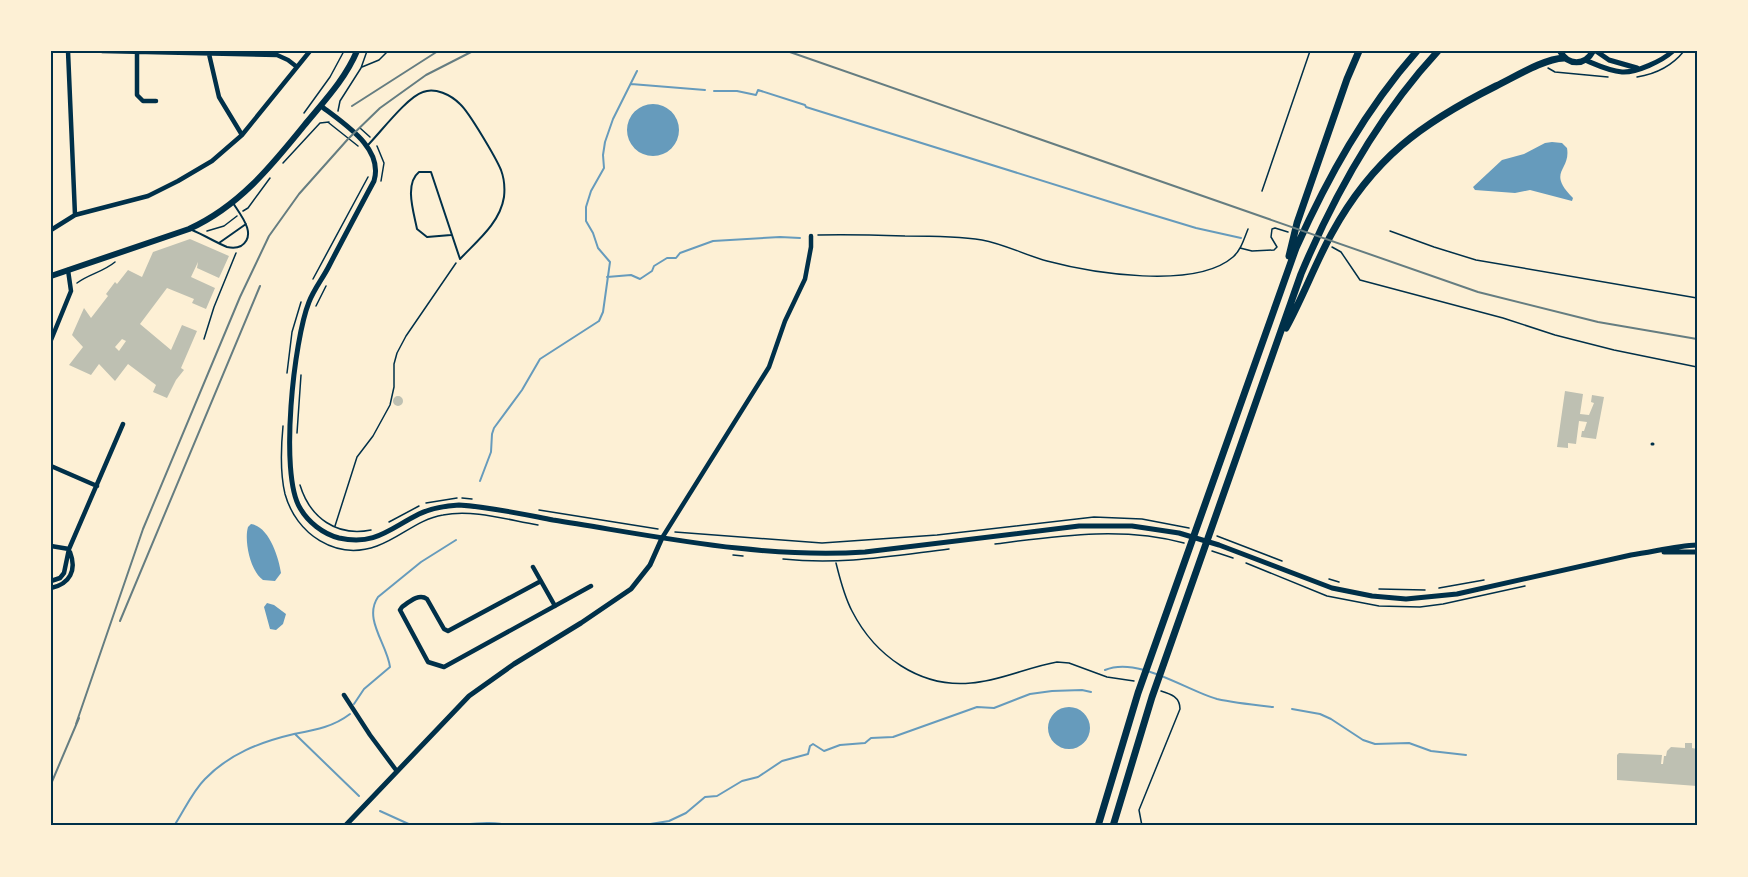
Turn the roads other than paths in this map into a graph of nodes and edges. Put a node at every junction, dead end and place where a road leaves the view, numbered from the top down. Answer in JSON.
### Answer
{"nodes":[{"id":1,"x":68,"y":51,"type":"edge"},
{"id":2,"x":102,"y":51,"type":"edge"},
{"id":3,"x":310,"y":51,"type":"edge"},
{"id":4,"x":357,"y":51,"type":"edge"},
{"id":5,"x":1359,"y":51,"type":"edge"},
{"id":6,"x":1417,"y":51,"type":"edge"},
{"id":7,"x":1438,"y":51,"type":"edge"},
{"id":8,"x":1594,"y":51,"type":"edge"},
{"id":9,"x":1673,"y":51,"type":"edge"},
{"id":10,"x":137,"y":52,"type":"edge"},
{"id":11,"x":216,"y":53,"type":"edge"},
{"id":12,"x":209,"y":54,"type":"junction"},
{"id":13,"x":1562,"y":54,"type":"edge"},
{"id":14,"x":1585,"y":60,"type":"junction"},
{"id":15,"x":297,"y":67,"type":"junction"},
{"id":16,"x":1637,"y":68,"type":"junction"},
{"id":17,"x":156,"y":101,"type":"dead end"},
{"id":18,"x":321,"y":106,"type":"junction"},
{"id":19,"x":242,"y":135,"type":"junction"},
{"id":20,"x":365,"y":148,"type":"junction"},
{"id":21,"x":233,"y":203,"type":"junction"},
{"id":22,"x":75,"y":216,"type":"junction"},
{"id":23,"x":246,"y":224,"type":"junction"},
{"id":24,"x":189,"y":229,"type":"junction"},
{"id":25,"x":51,"y":230,"type":"edge"},
{"id":26,"x":451,"y":235,"type":"junction"},
{"id":27,"x":811,"y":236,"type":"road end"},
{"id":28,"x":219,"y":243,"type":"junction"},
{"id":29,"x":68,"y":270,"type":"junction"},
{"id":30,"x":51,"y":276,"type":"edge"},
{"id":31,"x":1282,"y":285,"type":"junction"},
{"id":32,"x":51,"y":340,"type":"edge"},
{"id":33,"x":1275,"y":349,"type":"junction"},
{"id":34,"x":123,"y":424,"type":"dead end"},
{"id":35,"x":51,"y":466,"type":"edge"},
{"id":36,"x":97,"y":486,"type":"junction"},
{"id":37,"x":662,"y":538,"type":"junction"},
{"id":38,"x":1697,"y":545,"type":"edge"},
{"id":39,"x":51,"y":546,"type":"edge"},
{"id":40,"x":69,"y":549,"type":"junction"},
{"id":41,"x":1659,"y":552,"type":"junction"},
{"id":42,"x":1697,"y":552,"type":"edge"},
{"id":43,"x":533,"y":567,"type":"dead end"},
{"id":44,"x":51,"y":581,"type":"edge"},
{"id":45,"x":541,"y":581,"type":"junction"},
{"id":46,"x":591,"y":586,"type":"dead end"},
{"id":47,"x":51,"y":588,"type":"edge"},
{"id":48,"x":555,"y":606,"type":"junction"},
{"id":49,"x":344,"y":695,"type":"dead end"},
{"id":50,"x":396,"y":771,"type":"junction"},
{"id":51,"x":345,"y":826,"type":"edge"},
{"id":52,"x":1098,"y":826,"type":"edge"},
{"id":53,"x":1113,"y":826,"type":"edge"}],
"edges":[{"from":1,"to":22,"type":"street"},
{"from":2,"to":10,"type":"street"},
{"from":3,"to":15,"type":"street"},
{"from":4,"to":18,"type":"main road"},
{"from":5,"to":31,"type":"highway"},
{"from":6,"to":31,"type":"highway"},
{"from":7,"to":33,"type":"highway"},
{"from":8,"to":14,"type":"main road"},
{"from":8,"to":16,"type":"street"},
{"from":9,"to":16,"type":"street"},
{"from":10,"to":12,"type":"street"},
{"from":10,"to":17,"type":"street"},
{"from":11,"to":12,"type":"street"},
{"from":11,"to":15,"type":"street"},
{"from":12,"to":19,"type":"street"},
{"from":13,"to":14,"type":"main road"},
{"from":13,"to":33,"type":"highway"},
{"from":14,"to":16,"type":"street"},
{"from":15,"to":19,"type":"street"},
{"from":18,"to":20,"type":"street"},
{"from":18,"to":21,"type":"main road"},
{"from":19,"to":22,"type":"street"},
{"from":20,"to":26,"type":"lane"},
{"from":20,"to":37,"type":"street"},
{"from":21,"to":23,"type":"lane"},
{"from":21,"to":24,"type":"main road"},
{"from":22,"to":25,"type":"street"},
{"from":23,"to":28,"type":"lane"},
{"from":23,"to":28,"type":"lane"},
{"from":24,"to":28,"type":"lane"},
{"from":24,"to":29,"type":"main road"},
{"from":26,"to":26,"type":"lane"},
{"from":27,"to":37,"type":"street"},
{"from":29,"to":30,"type":"main road"},
{"from":29,"to":32,"type":"street"},
{"from":31,"to":52,"type":"highway"},
{"from":33,"to":53,"type":"highway"},
{"from":34,"to":36,"type":"street"},
{"from":35,"to":36,"type":"street"},
{"from":36,"to":40,"type":"street"},
{"from":37,"to":41,"type":"street"},
{"from":37,"to":50,"type":"street"},
{"from":38,"to":41,"type":"street"},
{"from":39,"to":40,"type":"street"},
{"from":40,"to":44,"type":"street"},
{"from":40,"to":47,"type":"street"},
{"from":41,"to":42,"type":"street"},
{"from":43,"to":45,"type":"street"},
{"from":45,"to":48,"type":"street"},
{"from":45,"to":48,"type":"street"},
{"from":46,"to":48,"type":"street"},
{"from":49,"to":50,"type":"street"},
{"from":50,"to":51,"type":"street"}]}
